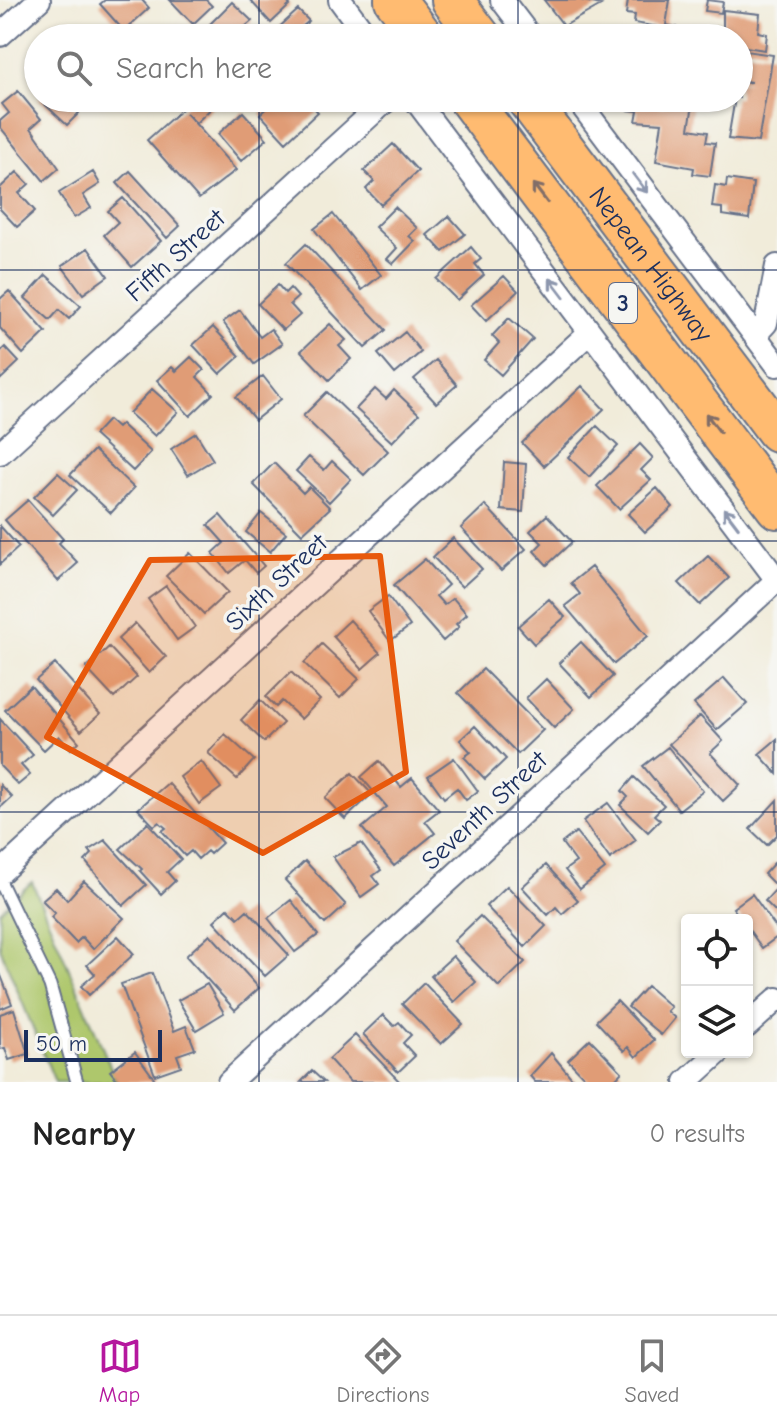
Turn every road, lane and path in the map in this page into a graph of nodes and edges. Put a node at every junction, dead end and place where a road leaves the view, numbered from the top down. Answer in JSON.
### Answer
{"nodes":[{"id":1,"x":39,"y":0,"type":"edge"},
{"id":2,"x":340,"y":0,"type":"edge"},
{"id":3,"x":395,"y":0,"type":"edge"},
{"id":4,"x":473,"y":15,"type":"edge"},
{"id":5,"x":358,"y":24,"type":"edge"},
{"id":6,"x":413,"y":24,"type":"edge"},
{"id":7,"x":496,"y":24,"type":"edge"},
{"id":8,"x":0,"y":35,"type":"edge"},
{"id":9,"x":374,"y":112,"type":"edge"},
{"id":10,"x":425,"y":112,"type":"edge"},
{"id":11,"x":479,"y":112,"type":"edge"},
{"id":12,"x":537,"y":112,"type":"edge"},
{"id":13,"x":587,"y":112,"type":"edge"},
{"id":14,"x":777,"y":266,"type":"edge"},
{"id":15,"x":590,"y":332,"type":"junction"},
{"id":16,"x":755,"y":335,"type":"junction"},
{"id":17,"x":777,"y":365,"type":"edge"},
{"id":18,"x":777,"y":431,"type":"edge"},
{"id":19,"x":0,"y":453,"type":"edge"},
{"id":20,"x":777,"y":508,"type":"edge"},
{"id":21,"x":777,"y":580,"type":"edge"},
{"id":22,"x":0,"y":873,"type":"edge"},
{"id":23,"x":0,"y":881,"type":"edge"},
{"id":24,"x":777,"y":999,"type":"edge"},
{"id":25,"x":753,"y":1021,"type":"edge"},
{"id":26,"x":712,"y":1058,"type":"edge"},
{"id":27,"x":77,"y":1082,"type":"edge"},
{"id":28,"x":229,"y":1082,"type":"edge"},
{"id":29,"x":686,"y":1082,"type":"edge"}],
"edges":[{"from":1,"to":8,"type":"street"},
{"from":2,"to":5,"type":"street"},
{"from":3,"to":6,"type":"highway"},
{"from":4,"to":7,"type":"street"},
{"from":9,"to":19,"type":"street","name":"Fifth Street"},
{"from":15,"to":10,"type":"street","one_way":true},
{"from":20,"to":11,"type":"highway","name":"Nepean Highway","number":"3","one_way":true},
{"from":12,"to":18,"type":"highway","name":"Nepean Highway","number":"3"},
{"from":13,"to":16,"type":"street","one_way":true},
{"from":14,"to":16,"type":"street"},
{"from":21,"to":15,"type":"street","one_way":true},
{"from":15,"to":22,"type":"street","name":"Sixth Street"},
{"from":16,"to":17,"type":"street"},
{"from":21,"to":28,"type":"street","name":"Seventh Street"},
{"from":23,"to":27,"type":"lane"},
{"from":24,"to":25,"type":"street"},
{"from":26,"to":29,"type":"street"}]}
